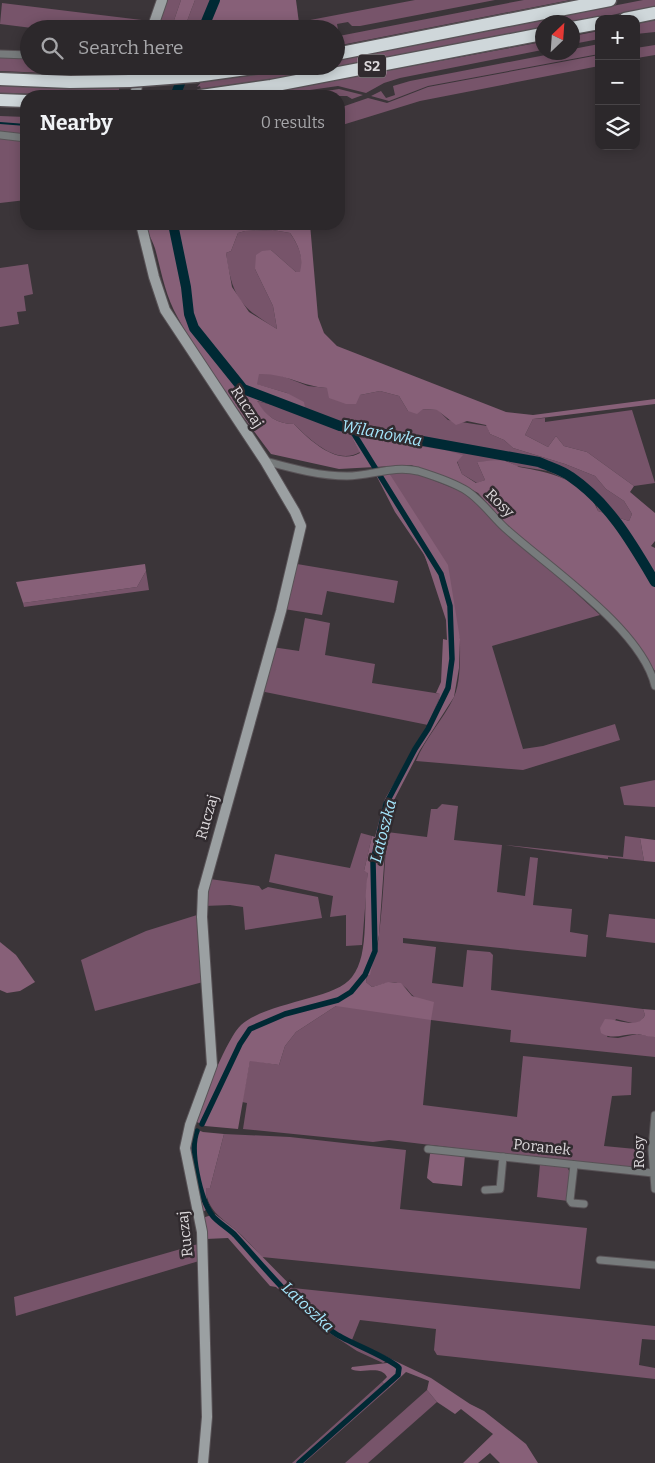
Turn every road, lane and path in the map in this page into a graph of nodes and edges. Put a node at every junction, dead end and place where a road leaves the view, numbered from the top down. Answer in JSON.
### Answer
{"nodes":[{"id":1,"x":162,"y":0,"type":"edge"},
{"id":2,"x":610,"y":0,"type":"edge"},
{"id":3,"x":655,"y":13,"type":"edge"},
{"id":4,"x":640,"y":16,"type":"edge"},
{"id":5,"x":155,"y":20,"type":"edge"},
{"id":6,"x":595,"y":24,"type":"edge"},
{"id":7,"x":580,"y":27,"type":"edge"},
{"id":8,"x":535,"y":35,"type":"edge"},
{"id":9,"x":345,"y":52,"type":"edge"},
{"id":10,"x":0,"y":54,"type":"edge"},
{"id":11,"x":20,"y":55,"type":"edge"},
{"id":12,"x":345,"y":72,"type":"edge"},
{"id":13,"x":138,"y":75,"type":"edge"},
{"id":14,"x":203,"y":75,"type":"edge"},
{"id":15,"x":328,"y":75,"type":"edge"},
{"id":16,"x":0,"y":79,"type":"edge"},
{"id":17,"x":136,"y":90,"type":"edge"},
{"id":18,"x":243,"y":90,"type":"edge"},
{"id":19,"x":0,"y":100,"type":"edge"},
{"id":20,"x":20,"y":101,"type":"edge"},
{"id":21,"x":0,"y":136,"type":"edge"},
{"id":22,"x":20,"y":138,"type":"edge"},
{"id":23,"x":143,"y":230,"type":"edge"},
{"id":24,"x":265,"y":461,"type":"junction"},
{"id":25,"x":655,"y":686,"type":"edge"},
{"id":26,"x":655,"y":1115,"type":"edge"},
{"id":27,"x":428,"y":1149,"type":"dead end"},
{"id":28,"x":503,"y":1157,"type":"junction"},
{"id":29,"x":574,"y":1165,"type":"junction"},
{"id":30,"x":653,"y":1173,"type":"junction"},
{"id":31,"x":655,"y":1189,"type":"edge"},
{"id":32,"x":485,"y":1190,"type":"dead end"},
{"id":33,"x":584,"y":1204,"type":"dead end"},
{"id":34,"x":600,"y":1260,"type":"dead end"},
{"id":35,"x":655,"y":1265,"type":"edge"},
{"id":36,"x":203,"y":1463,"type":"edge"}],
"edges":[{"from":1,"to":5,"type":"street"},
{"from":2,"to":9,"type":"highway","number":"S2"},
{"from":3,"to":4,"type":"highway"},
{"from":6,"to":7,"type":"highway"},
{"from":8,"to":12,"type":"highway","number":"S2"},
{"from":10,"to":11,"type":"street"},
{"from":13,"to":17,"type":"street"},
{"from":14,"to":16,"type":"highway","bridge":true},
{"from":15,"to":18,"type":"highway","number":"S2"},
{"from":19,"to":20,"type":"highway"},
{"from":21,"to":22,"type":"street"},
{"from":23,"to":24,"type":"street","name":"Ruczaj"},
{"from":24,"to":25,"type":"street","name":"Rosy"},
{"from":24,"to":36,"type":"street","name":"Ruczaj"},
{"from":26,"to":30,"type":"street","name":"Rosy"},
{"from":27,"to":28,"type":"street","name":"Poranek"},
{"from":28,"to":29,"type":"street","name":"Poranek"},
{"from":28,"to":32,"type":"street"},
{"from":29,"to":30,"type":"street","name":"Poranek"},
{"from":29,"to":33,"type":"street"},
{"from":30,"to":31,"type":"street","name":"Rosy"},
{"from":34,"to":35,"type":"street"}]}
